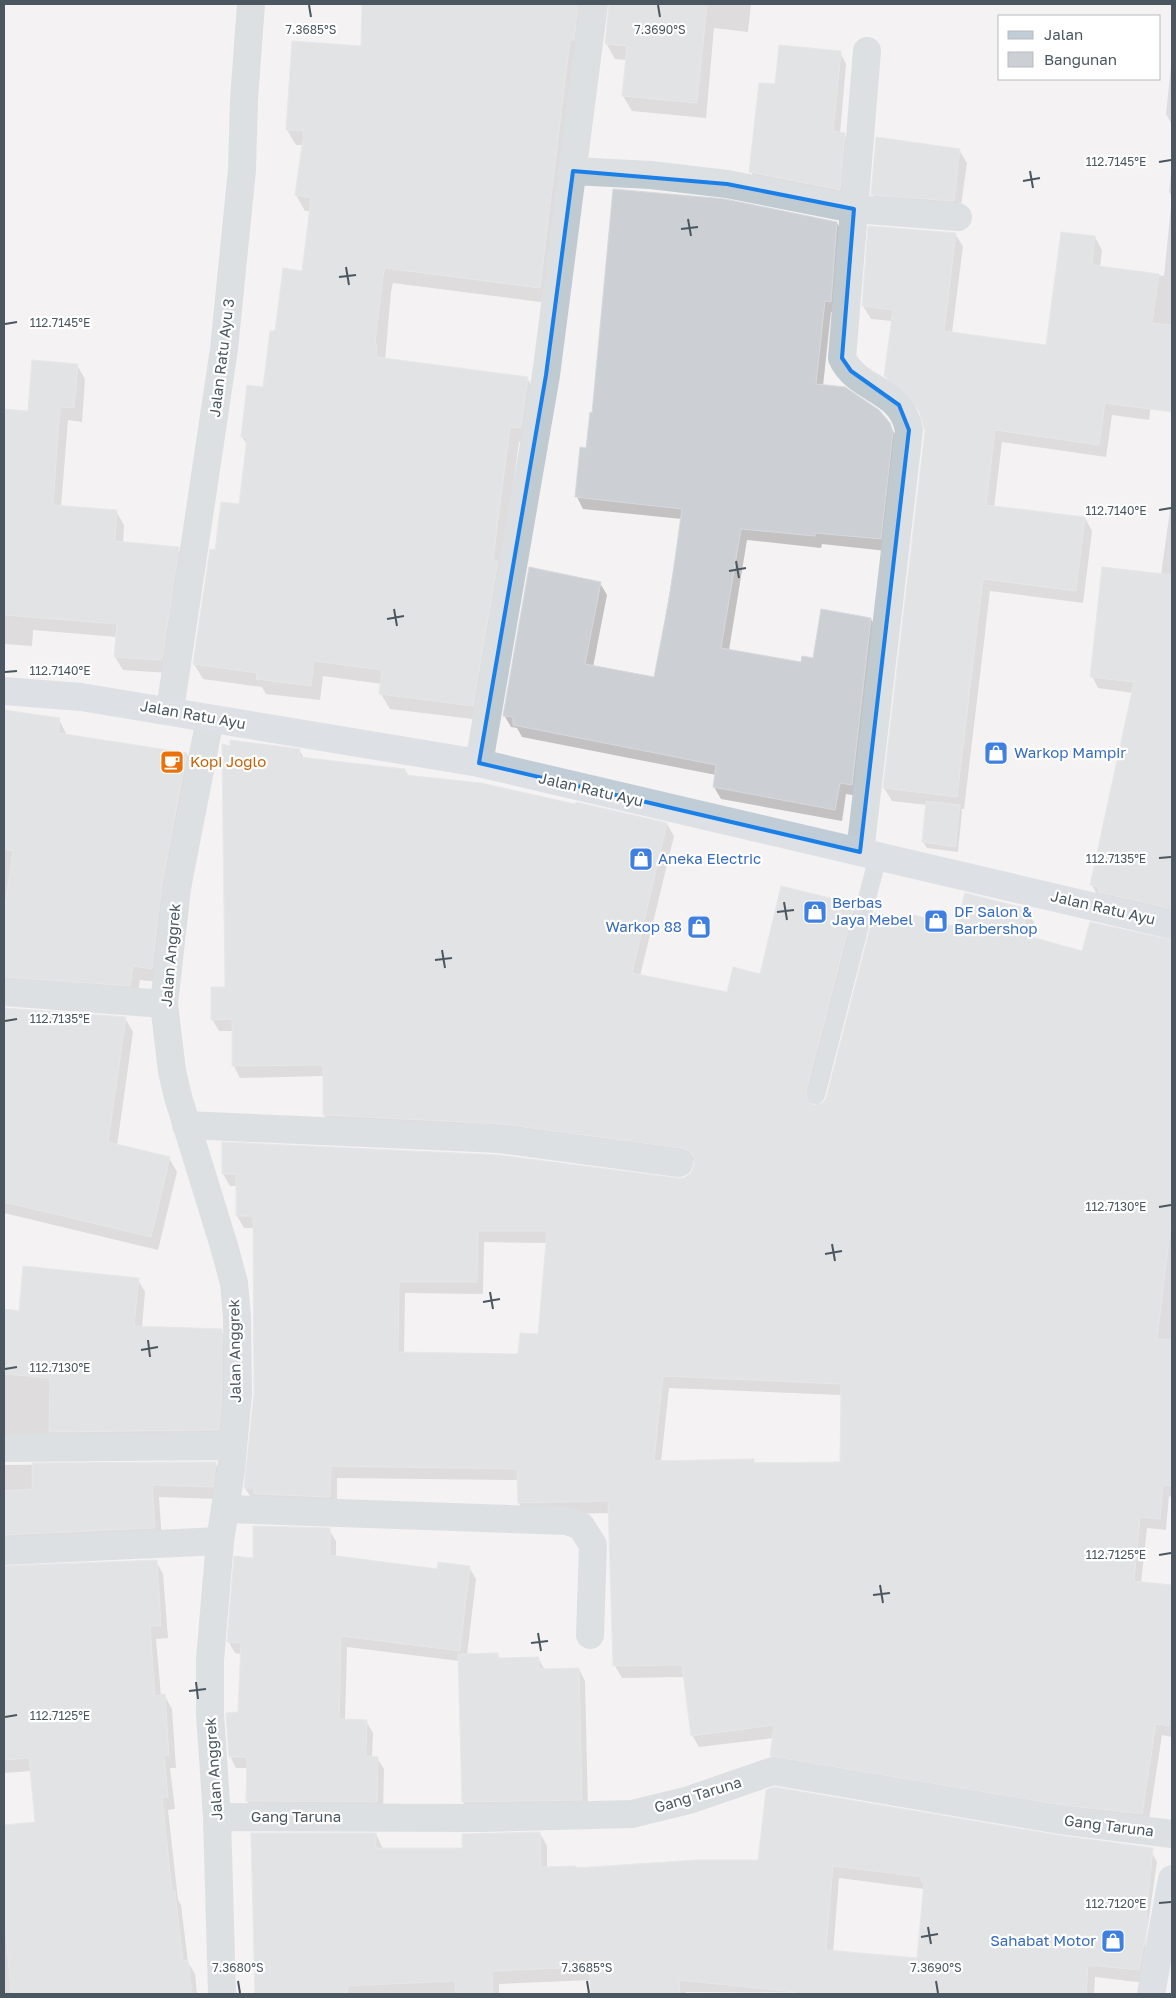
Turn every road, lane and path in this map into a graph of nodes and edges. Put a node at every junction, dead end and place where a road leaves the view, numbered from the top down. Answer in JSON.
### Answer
{"nodes":[{"id":1,"x":251,"y":4,"type":"edge"},
{"id":2,"x":594,"y":4,"type":"edge"},
{"id":3,"x":867,"y":51,"type":"dead end"},
{"id":4,"x":573,"y":171,"type":"junction"},
{"id":5,"x":854,"y":209,"type":"junction"},
{"id":6,"x":958,"y":217,"type":"dead end"},
{"id":7,"x":4,"y":691,"type":"edge"},
{"id":8,"x":170,"y":710,"type":"junction"},
{"id":9,"x":210,"y":719,"type":"junction"},
{"id":10,"x":479,"y":763,"type":"junction"},
{"id":11,"x":869,"y":854,"type":"junction"},
{"id":12,"x":1172,"y":925,"type":"edge"},
{"id":13,"x":4,"y":992,"type":"edge"},
{"id":14,"x":164,"y":1004,"type":"junction"},
{"id":15,"x":816,"y":1095,"type":"dead end"},
{"id":16,"x":186,"y":1125,"type":"junction"},
{"id":17,"x":679,"y":1164,"type":"dead end"},
{"id":18,"x":233,"y":1446,"type":"junction"},
{"id":19,"x":4,"y":1448,"type":"edge"},
{"id":20,"x":225,"y":1509,"type":"junction"},
{"id":21,"x":220,"y":1541,"type":"junction"},
{"id":22,"x":4,"y":1551,"type":"edge"},
{"id":23,"x":590,"y":1635,"type":"dead end"},
{"id":24,"x":217,"y":1817,"type":"junction"},
{"id":25,"x":1172,"y":1834,"type":"edge"},
{"id":26,"x":1172,"y":1879,"type":"edge"},
{"id":27,"x":222,"y":1994,"type":"edge"},
{"id":28,"x":1151,"y":1994,"type":"edge"}],
"edges":[{"from":1,"to":8,"type":"street","name":"Jalan Ratu Ayu 3"},
{"from":2,"to":4,"type":"street"},
{"from":3,"to":5,"type":"street"},
{"from":4,"to":5,"type":"street"},
{"from":4,"to":10,"type":"street"},
{"from":5,"to":6,"type":"street"},
{"from":5,"to":11,"type":"street"},
{"from":7,"to":8,"type":"street","name":"Jalan Ratu Ayu"},
{"from":8,"to":9,"type":"street","name":"Jalan Ratu Ayu"},
{"from":9,"to":10,"type":"street","name":"Jalan Ratu Ayu"},
{"from":9,"to":14,"type":"street","name":"Jalan Anggrek"},
{"from":10,"to":11,"type":"street","name":"Jalan Ratu Ayu"},
{"from":11,"to":12,"type":"street","name":"Jalan Ratu Ayu"},
{"from":11,"to":15,"type":"lane"},
{"from":13,"to":14,"type":"street"},
{"from":14,"to":16,"type":"street","name":"Jalan Anggrek"},
{"from":16,"to":17,"type":"street"},
{"from":16,"to":18,"type":"street","name":"Jalan Anggrek"},
{"from":18,"to":19,"type":"street"},
{"from":18,"to":20,"type":"street","name":"Jalan Anggrek"},
{"from":20,"to":21,"type":"street","name":"Jalan Anggrek"},
{"from":20,"to":23,"type":"street"},
{"from":21,"to":22,"type":"street"},
{"from":21,"to":24,"type":"street","name":"Jalan Anggrek"},
{"from":24,"to":25,"type":"street","name":"Gang Taruna"},
{"from":24,"to":27,"type":"street","name":"Jalan Anggrek"},
{"from":26,"to":28,"type":"street"}]}
